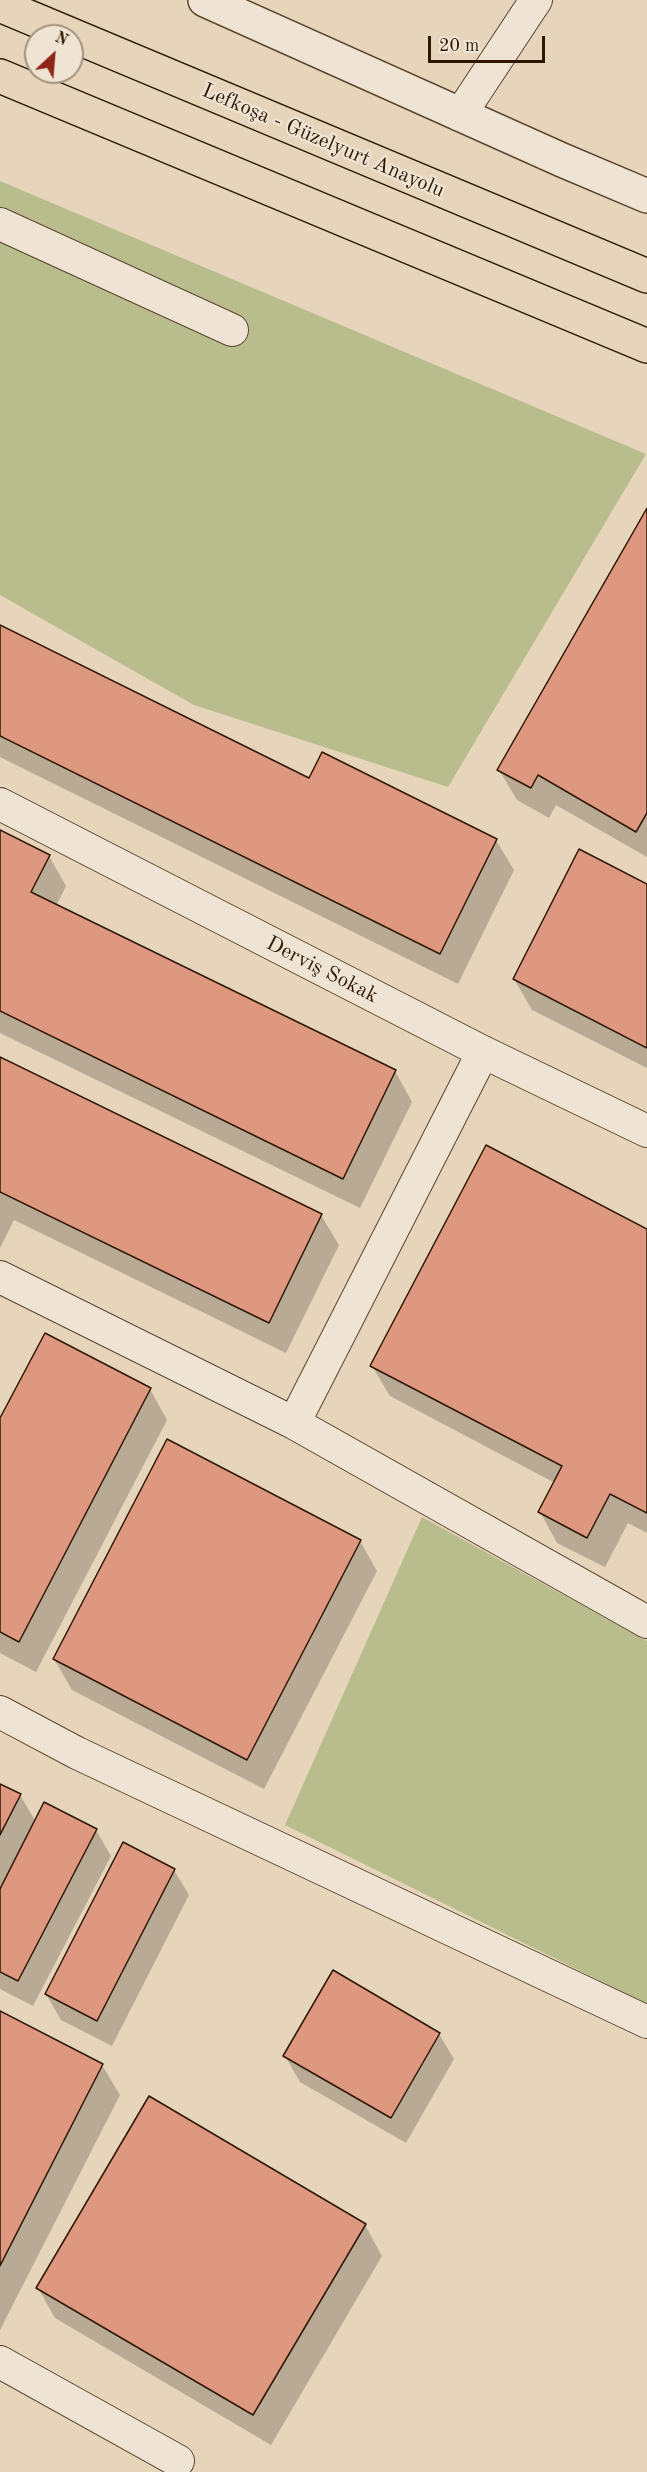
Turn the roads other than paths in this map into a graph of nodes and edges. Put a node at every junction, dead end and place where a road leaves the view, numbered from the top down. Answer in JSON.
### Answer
{"nodes":[{"id":1,"x":205,"y":0,"type":"edge"},
{"id":2,"x":536,"y":0,"type":"edge"},
{"id":3,"x":0,"y":5,"type":"edge"},
{"id":4,"x":0,"y":76,"type":"edge"},
{"id":5,"x":460,"y":115,"type":"junction"},
{"id":6,"x":647,"y":196,"type":"edge"},
{"id":7,"x":0,"y":224,"type":"edge"},
{"id":8,"x":647,"y":276,"type":"edge"},
{"id":9,"x":231,"y":330,"type":"dead end"},
{"id":10,"x":647,"y":346,"type":"edge"},
{"id":11,"x":0,"y":804,"type":"edge"},
{"id":12,"x":483,"y":1052,"type":"junction"},
{"id":13,"x":647,"y":1131,"type":"edge"},
{"id":14,"x":0,"y":1277,"type":"edge"},
{"id":15,"x":294,"y":1423,"type":"junction"},
{"id":16,"x":647,"y":1622,"type":"edge"},
{"id":17,"x":0,"y":1712,"type":"edge"},
{"id":18,"x":647,"y":2022,"type":"edge"},
{"id":19,"x":0,"y":2362,"type":"edge"},
{"id":20,"x":178,"y":2461,"type":"dead end"}],
"edges":[{"from":1,"to":5,"type":"street"},
{"from":2,"to":5,"type":"street"},
{"from":3,"to":8,"type":"highway","name":"Lefkoşa - Güzelyurt Anayolu"},
{"from":4,"to":10,"type":"highway"},
{"from":5,"to":6,"type":"street"},
{"from":7,"to":9,"type":"street"},
{"from":11,"to":12,"type":"street","name":"Derviş Sokak"},
{"from":12,"to":13,"type":"street","name":"Derviş Sokak"},
{"from":12,"to":15,"type":"street"},
{"from":14,"to":15,"type":"street"},
{"from":15,"to":16,"type":"street"},
{"from":17,"to":18,"type":"street"},
{"from":19,"to":20,"type":"street"}]}
